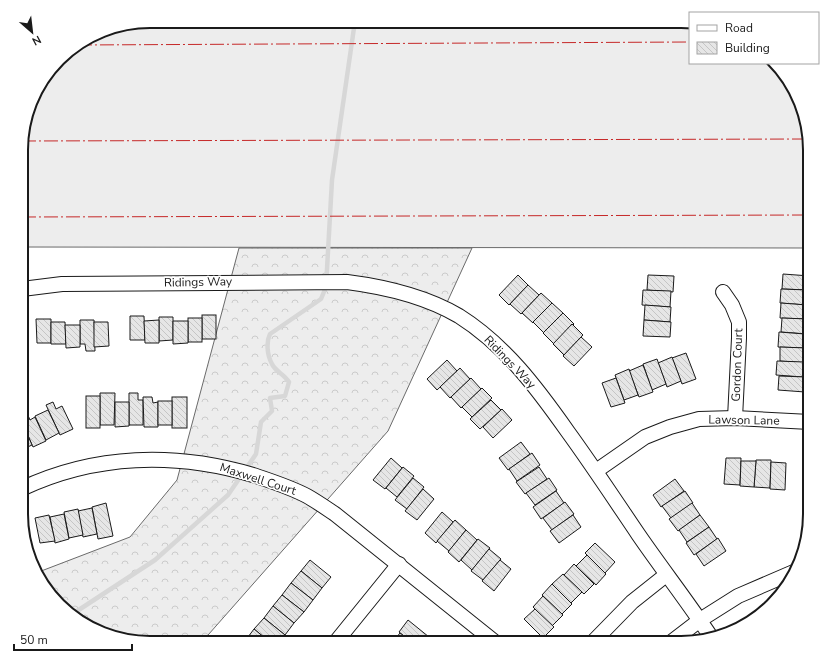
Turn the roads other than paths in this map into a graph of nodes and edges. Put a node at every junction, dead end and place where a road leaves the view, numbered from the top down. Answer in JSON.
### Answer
{"nodes":[{"id":1,"x":28,"y":288,"type":"edge"},
{"id":2,"x":723,"y":292,"type":"dead end"},
{"id":3,"x":735,"y":418,"type":"junction"},
{"id":4,"x":803,"y":422,"type":"edge"},
{"id":5,"x":596,"y":472,"type":"junction"},
{"id":6,"x":28,"y":486,"type":"edge"},
{"id":7,"x":399,"y":564,"type":"junction"},
{"id":8,"x":666,"y":575,"type":"junction"},
{"id":9,"x":787,"y":575,"type":"edge"},
{"id":10,"x":700,"y":620,"type":"junction"},
{"id":11,"x":708,"y":633,"type":"edge"},
{"id":12,"x":341,"y":636,"type":"edge"},
{"id":13,"x":487,"y":636,"type":"edge"},
{"id":14,"x":599,"y":636,"type":"edge"},
{"id":15,"x":679,"y":636,"type":"edge"}],
"edges":[{"from":1,"to":5,"type":"street","name":"Ridings Way"},
{"from":2,"to":3,"type":"street","name":"Gordon Court"},
{"from":3,"to":4,"type":"street","name":"Lawson Lane"},
{"from":3,"to":5,"type":"street","name":"Lawson Lane"},
{"from":5,"to":8,"type":"street","name":"Ridings Way"},
{"from":6,"to":7,"type":"street","name":"Maxwell Court"},
{"from":7,"to":12,"type":"street"},
{"from":7,"to":13,"type":"street","name":"Maxwell Court"},
{"from":8,"to":10,"type":"street","name":"Ridings Way"},
{"from":8,"to":14,"type":"street"},
{"from":9,"to":10,"type":"street"},
{"from":10,"to":11,"type":"street","name":"Ridings Way"},
{"from":10,"to":15,"type":"street"}]}
